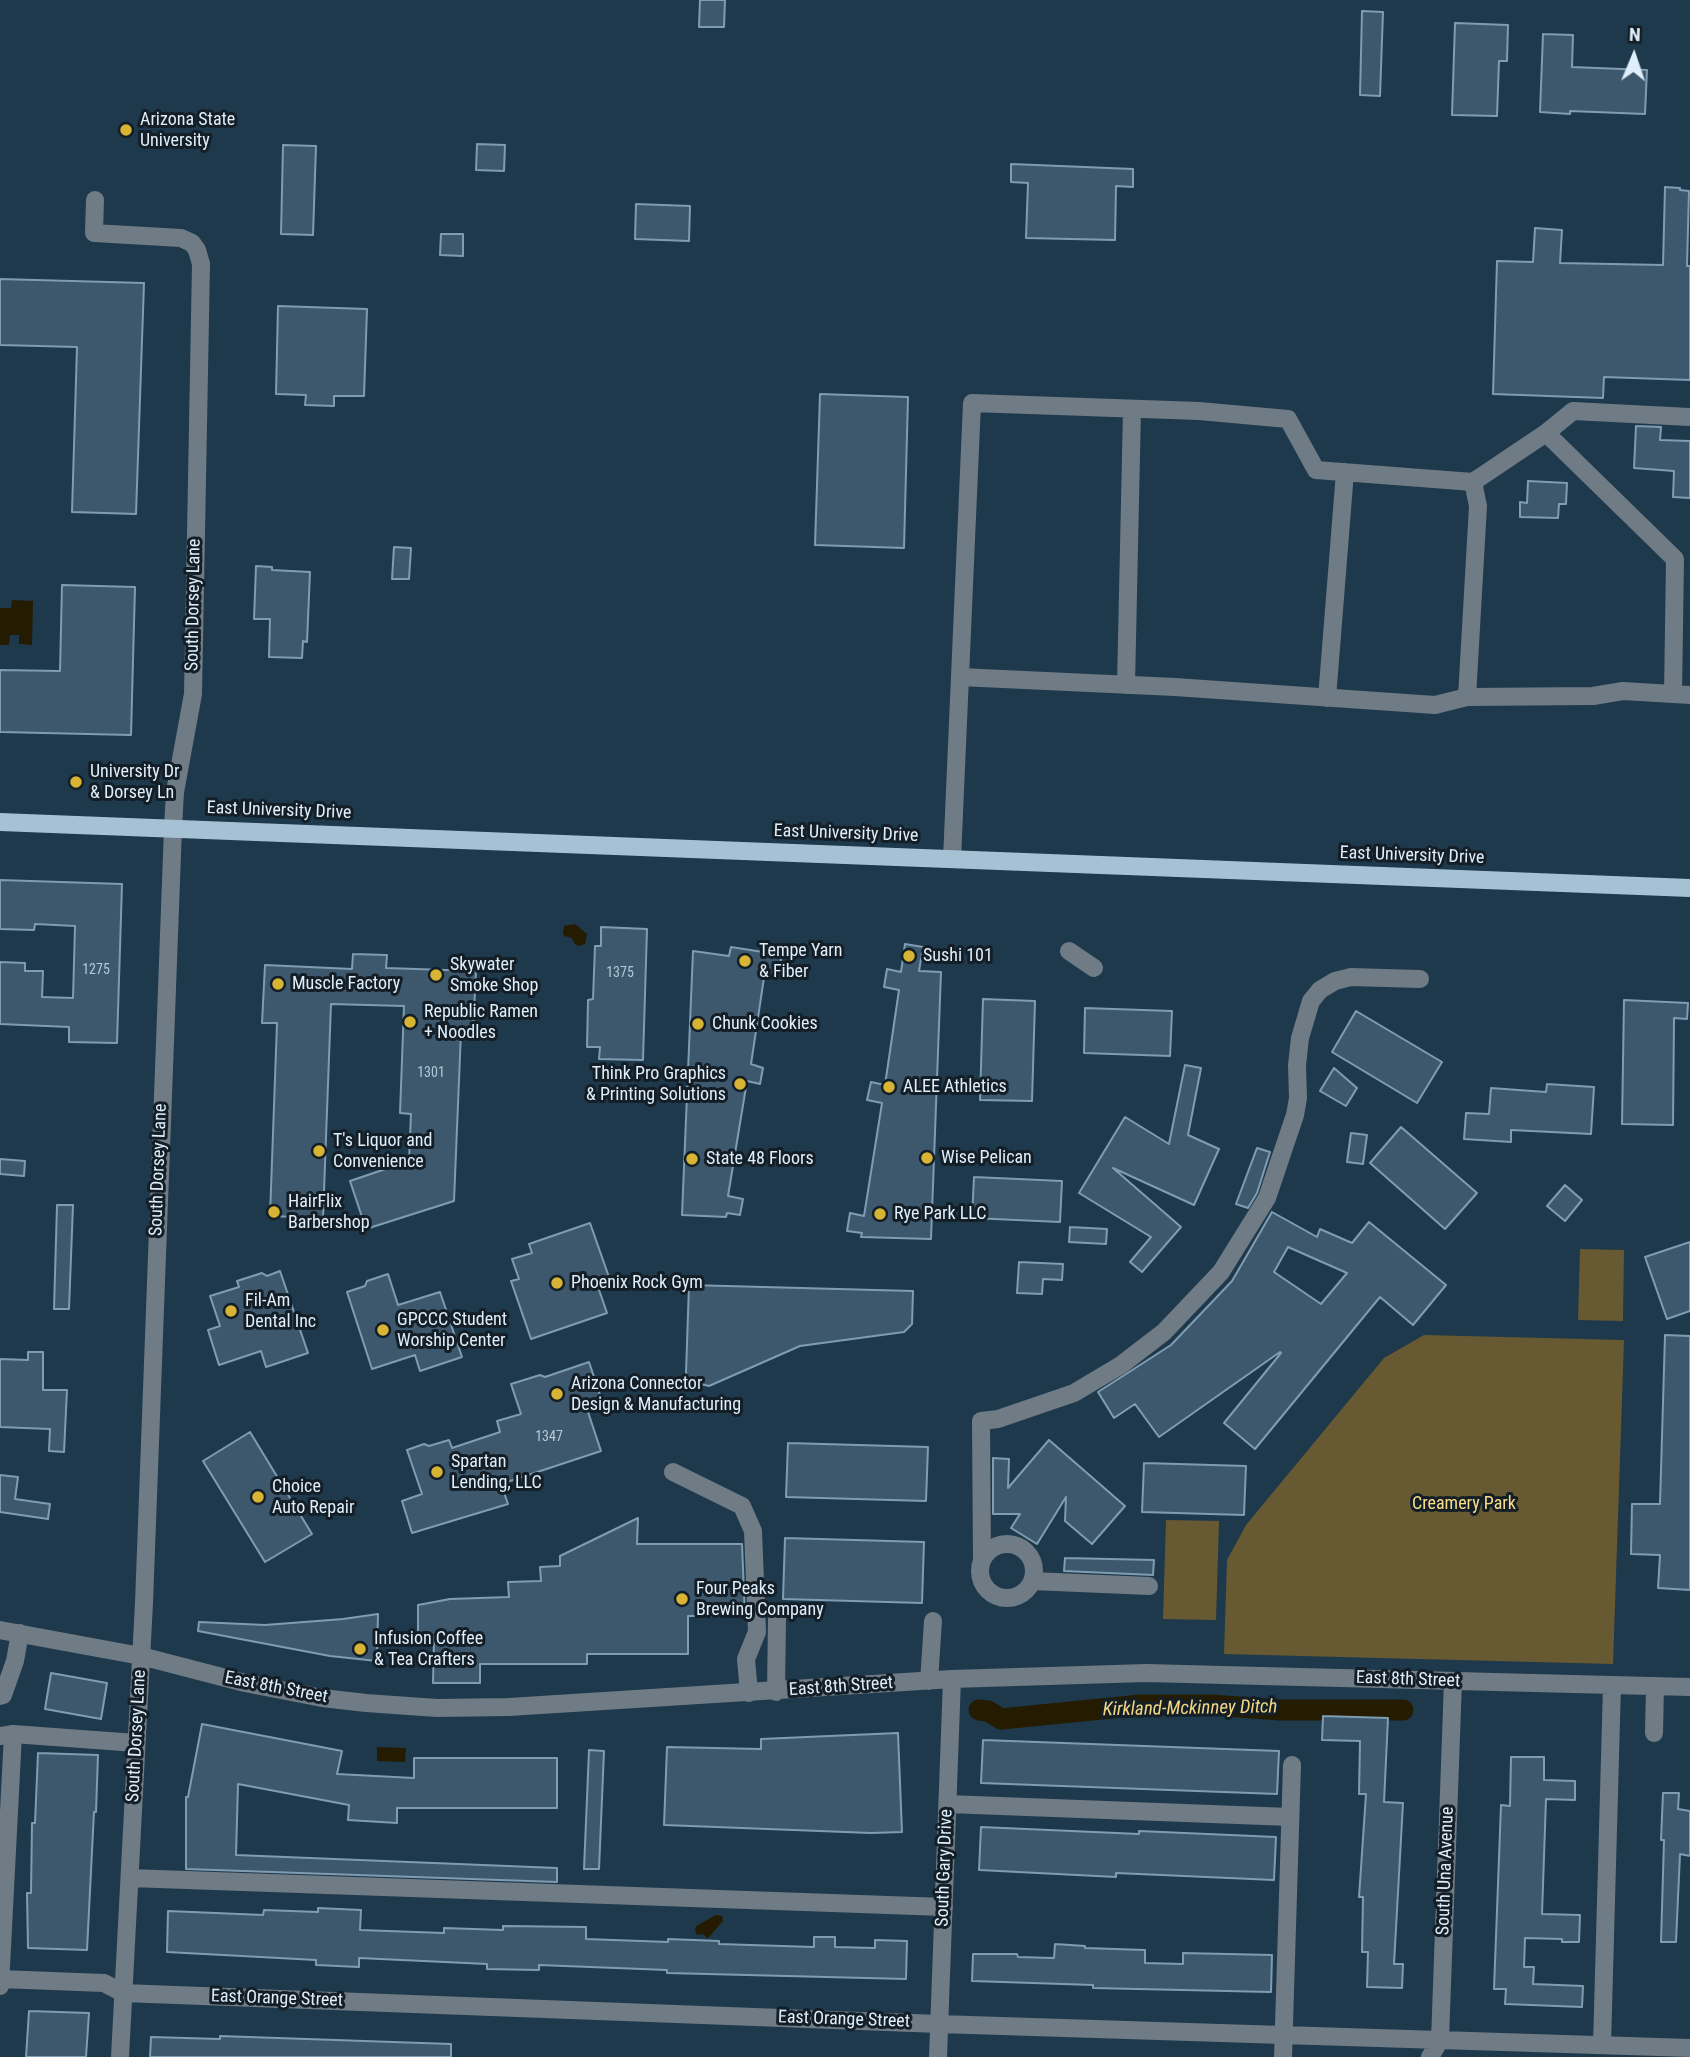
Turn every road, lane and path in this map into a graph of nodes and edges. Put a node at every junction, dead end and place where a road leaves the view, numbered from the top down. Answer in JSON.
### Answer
{"nodes":[{"id":1,"x":95,"y":200,"type":"dead end"},
{"id":2,"x":1132,"y":409,"type":"junction"},
{"id":3,"x":1690,"y":417,"type":"edge"},
{"id":4,"x":1546,"y":433,"type":"junction"},
{"id":5,"x":1345,"y":472,"type":"junction"},
{"id":6,"x":1473,"y":482,"type":"junction"},
{"id":7,"x":960,"y":677,"type":"junction"},
{"id":8,"x":1126,"y":685,"type":"junction"},
{"id":9,"x":1682,"y":694,"type":"edge"},
{"id":10,"x":1467,"y":697,"type":"junction"},
{"id":11,"x":1328,"y":698,"type":"junction"},
{"id":12,"x":0,"y":822,"type":"edge"},
{"id":13,"x":173,"y":828,"type":"junction"},
{"id":14,"x":952,"y":859,"type":"junction"},
{"id":15,"x":1690,"y":888,"type":"edge"},
{"id":16,"x":1069,"y":951,"type":"dead end"},
{"id":17,"x":1094,"y":968,"type":"dead end"},
{"id":18,"x":1420,"y":979,"type":"dead end"},
{"id":19,"x":673,"y":1472,"type":"dead end"},
{"id":20,"x":982,"y":1560,"type":"junction"},
{"id":21,"x":1032,"y":1581,"type":"junction"},
{"id":22,"x":1149,"y":1586,"type":"dead end"},
{"id":23,"x":777,"y":1619,"type":"dead end"},
{"id":24,"x":933,"y":1622,"type":"dead end"},
{"id":25,"x":0,"y":1630,"type":"edge"},
{"id":26,"x":20,"y":1633,"type":"junction"},
{"id":27,"x":141,"y":1656,"type":"junction"},
{"id":28,"x":952,"y":1679,"type":"junction"},
{"id":29,"x":929,"y":1681,"type":"junction"},
{"id":30,"x":1453,"y":1681,"type":"junction"},
{"id":31,"x":1612,"y":1685,"type":"junction"},
{"id":32,"x":1655,"y":1686,"type":"junction"},
{"id":33,"x":1690,"y":1687,"type":"edge"},
{"id":34,"x":776,"y":1692,"type":"junction"},
{"id":35,"x":748,"y":1693,"type":"junction"},
{"id":36,"x":0,"y":1696,"type":"edge"},
{"id":37,"x":1654,"y":1733,"type":"dead end"},
{"id":38,"x":7,"y":1735,"type":"edge"},
{"id":39,"x":136,"y":1743,"type":"junction"},
{"id":40,"x":1292,"y":1765,"type":"dead end"},
{"id":41,"x":948,"y":1804,"type":"junction"},
{"id":42,"x":1290,"y":1817,"type":"junction"},
{"id":43,"x":130,"y":1878,"type":"junction"},
{"id":44,"x":944,"y":1907,"type":"junction"},
{"id":45,"x":0,"y":1979,"type":"edge"},
{"id":46,"x":0,"y":1986,"type":"edge"},
{"id":47,"x":123,"y":1993,"type":"junction"},
{"id":48,"x":939,"y":2024,"type":"junction"},
{"id":49,"x":1284,"y":2035,"type":"junction"},
{"id":50,"x":1440,"y":2040,"type":"junction"},
{"id":51,"x":1602,"y":2045,"type":"junction"},
{"id":52,"x":1690,"y":2048,"type":"edge"},
{"id":53,"x":1577,"y":2051,"type":"edge"},
{"id":54,"x":120,"y":2057,"type":"edge"},
{"id":55,"x":938,"y":2057,"type":"edge"},
{"id":56,"x":1283,"y":2057,"type":"edge"},
{"id":57,"x":1430,"y":2057,"type":"edge"}],
"edges":[{"from":1,"to":13,"type":"street","name":"South Dorsey Lane"},
{"from":2,"to":5,"type":"street"},
{"from":2,"to":7,"type":"street"},
{"from":2,"to":8,"type":"street"},
{"from":3,"to":4,"type":"street"},
{"from":4,"to":6,"type":"street"},
{"from":4,"to":9,"type":"street"},
{"from":5,"to":6,"type":"street"},
{"from":5,"to":11,"type":"street"},
{"from":6,"to":10,"type":"street"},
{"from":7,"to":8,"type":"street"},
{"from":7,"to":14,"type":"street"},
{"from":8,"to":11,"type":"street"},
{"from":9,"to":10,"type":"street"},
{"from":10,"to":11,"type":"street"},
{"from":12,"to":13,"type":"main road","name":"East University Drive"},
{"from":13,"to":14,"type":"main road","name":"East University Drive"},
{"from":13,"to":27,"type":"street","name":"South Dorsey Lane"},
{"from":14,"to":15,"type":"main road","name":"East University Drive"},
{"from":16,"to":17,"type":"street"},
{"from":18,"to":20,"type":"street"},
{"from":19,"to":35,"type":"street"},
{"from":20,"to":21,"type":"street"},
{"from":20,"to":21,"type":"street"},
{"from":21,"to":22,"type":"street"},
{"from":23,"to":34,"type":"street"},
{"from":24,"to":29,"type":"street"},
{"from":25,"to":26,"type":"street","name":"East 8th Street"},
{"from":26,"to":27,"type":"street","name":"East 8th Street"},
{"from":26,"to":36,"type":"street"},
{"from":27,"to":35,"type":"street","name":"East 8th Street"},
{"from":27,"to":39,"type":"street","name":"South Dorsey Lane"},
{"from":28,"to":29,"type":"street","name":"East 8th Street"},
{"from":28,"to":30,"type":"street","name":"East 8th Street"},
{"from":28,"to":41,"type":"street","name":"South Gary Drive"},
{"from":29,"to":34,"type":"street","name":"East 8th Street"},
{"from":30,"to":31,"type":"street","name":"East 8th Street"},
{"from":30,"to":50,"type":"street","name":"South Una Avenue"},
{"from":31,"to":32,"type":"street","name":"East 8th Street"},
{"from":31,"to":51,"type":"street"},
{"from":32,"to":33,"type":"street","name":"East 8th Street"},
{"from":32,"to":37,"type":"street"},
{"from":34,"to":35,"type":"street","name":"East 8th Street"},
{"from":38,"to":39,"type":"street"},
{"from":38,"to":45,"type":"street"},
{"from":39,"to":43,"type":"street","name":"South Dorsey Lane"},
{"from":40,"to":42,"type":"street"},
{"from":41,"to":42,"type":"street"},
{"from":41,"to":44,"type":"street","name":"South Gary Drive"},
{"from":42,"to":49,"type":"street"},
{"from":43,"to":44,"type":"street"},
{"from":43,"to":47,"type":"street","name":"South Dorsey Lane"},
{"from":44,"to":48,"type":"street","name":"South Gary Drive"},
{"from":45,"to":46,"type":"street"},
{"from":45,"to":47,"type":"street","name":"East Orange Street"},
{"from":47,"to":48,"type":"street","name":"East Orange Street"},
{"from":47,"to":54,"type":"street","name":"South Dorsey Lane"},
{"from":48,"to":49,"type":"street","name":"East Orange Street"},
{"from":48,"to":55,"type":"street","name":"South Gary Drive"},
{"from":49,"to":50,"type":"street","name":"East Orange Street"},
{"from":49,"to":56,"type":"street"},
{"from":50,"to":53,"type":"street","name":"East Orange Street"},
{"from":50,"to":57,"type":"street","name":"South Una Avenue"},
{"from":51,"to":52,"type":"street","name":"East Orange Street"},
{"from":51,"to":53,"type":"street","name":"East Orange Street"}]}
